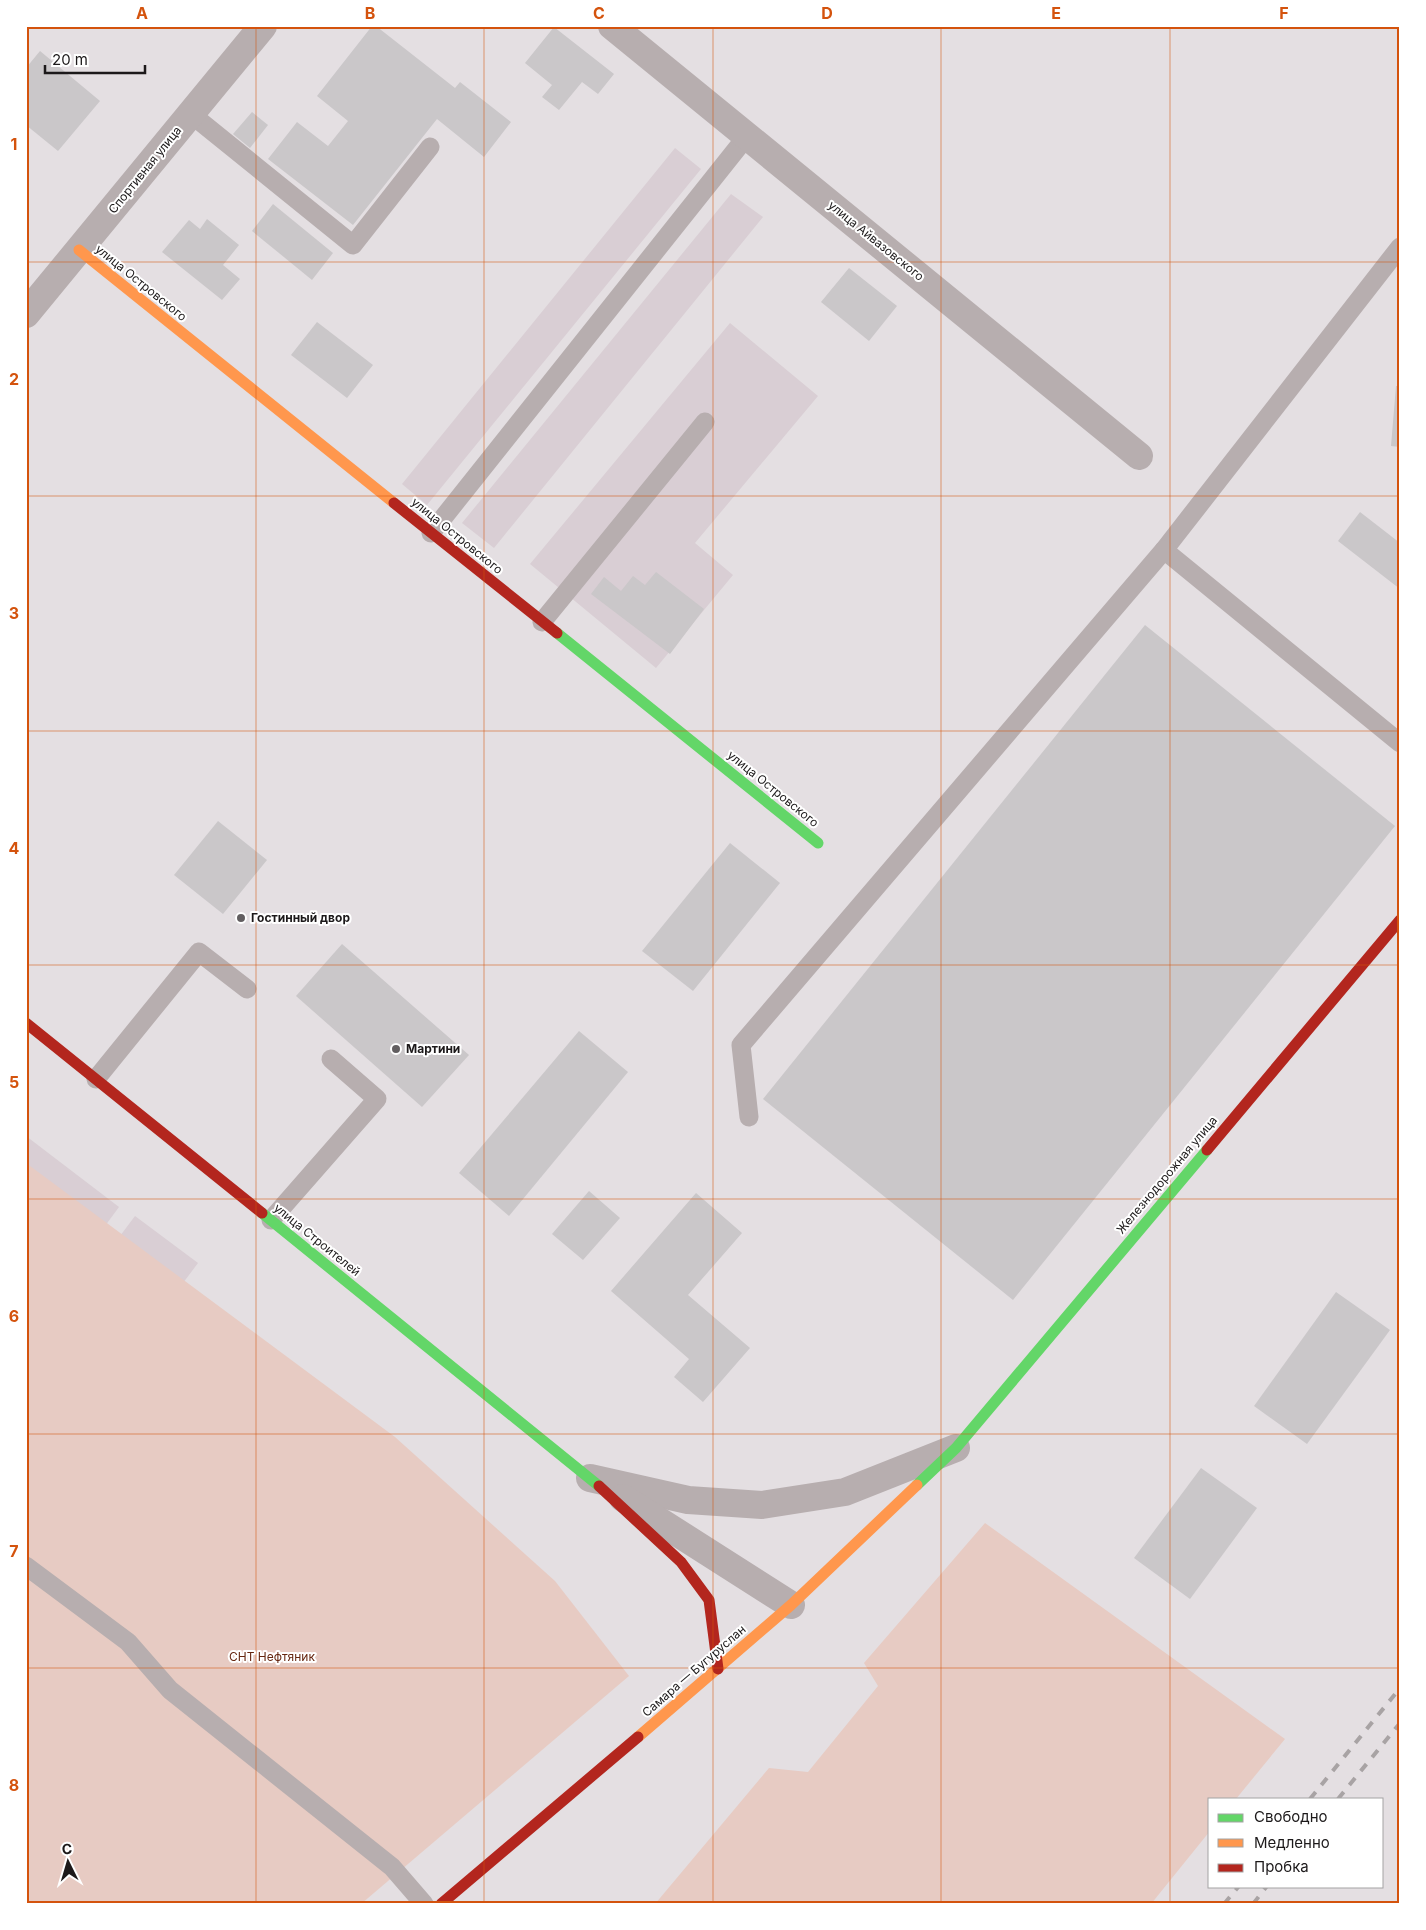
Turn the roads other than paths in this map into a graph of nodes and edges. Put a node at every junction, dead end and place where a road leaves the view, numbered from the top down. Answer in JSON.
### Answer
{"nodes":[{"id":1,"x":263,"y":26,"type":"edge"},
{"id":2,"x":612,"y":26,"type":"edge"},
{"id":3,"x":191,"y":114,"type":"junction"},
{"id":4,"x":747,"y":136,"type":"junction"},
{"id":5,"x":430,"y":147,"type":"dead end"},
{"id":6,"x":1400,"y":247,"type":"edge"},
{"id":7,"x":79,"y":250,"type":"junction"},
{"id":8,"x":26,"y":314,"type":"edge"},
{"id":9,"x":705,"y":422,"type":"dead end"},
{"id":10,"x":1139,"y":456,"type":"dead end"},
{"id":11,"x":431,"y":533,"type":"junction"},
{"id":12,"x":1164,"y":550,"type":"junction"},
{"id":13,"x":542,"y":622,"type":"junction"},
{"id":14,"x":1400,"y":743,"type":"edge"},
{"id":15,"x":818,"y":843,"type":"dead end"},
{"id":16,"x":1400,"y":920,"type":"edge"},
{"id":17,"x":247,"y":989,"type":"dead end"},
{"id":18,"x":26,"y":1023,"type":"edge"},
{"id":19,"x":331,"y":1059,"type":"dead end"},
{"id":20,"x":96,"y":1079,"type":"junction"},
{"id":21,"x":749,"y":1117,"type":"dead end"},
{"id":22,"x":270,"y":1220,"type":"junction"},
{"id":23,"x":956,"y":1448,"type":"junction"},
{"id":24,"x":590,"y":1478,"type":"junction"},
{"id":25,"x":26,"y":1566,"type":"edge"},
{"id":26,"x":791,"y":1605,"type":"junction"},
{"id":27,"x":718,"y":1669,"type":"junction"},
{"id":28,"x":424,"y":1904,"type":"edge"},
{"id":29,"x":440,"y":1904,"type":"edge"}],
"edges":[{"from":1,"to":3,"type":"street","name":"Спортивная улица"},
{"from":2,"to":4,"type":"street","name":"улица Айвазовского"},
{"from":3,"to":5,"type":"lane"},
{"from":3,"to":7,"type":"street","name":"Спортивная улица"},
{"from":4,"to":10,"type":"street","name":"улица Айвазовского"},
{"from":4,"to":11,"type":"lane"},
{"from":6,"to":12,"type":"lane"},
{"from":7,"to":8,"type":"street","name":"Спортивная улица"},
{"from":7,"to":11,"type":"street","name":"улица Островского"},
{"from":9,"to":13,"type":"lane"},
{"from":11,"to":13,"type":"street","name":"улица Островского"},
{"from":12,"to":14,"type":"lane"},
{"from":12,"to":21,"type":"lane"},
{"from":13,"to":15,"type":"street","name":"улица Островского"},
{"from":16,"to":23,"type":"street","name":"Железнодорожная улица"},
{"from":17,"to":20,"type":"lane"},
{"from":18,"to":20,"type":"street","name":"улица Строителей"},
{"from":19,"to":22,"type":"lane"},
{"from":20,"to":22,"type":"street","name":"улица Строителей"},
{"from":22,"to":24,"type":"street","name":"улица Строителей"},
{"from":23,"to":24,"type":"street"},
{"from":23,"to":26,"type":"street","name":"Самара — Бугуруслан"},
{"from":24,"to":26,"type":"street"},
{"from":24,"to":27,"type":"street","name":"улица Строителей"},
{"from":25,"to":28,"type":"lane"},
{"from":26,"to":27,"type":"street","name":"Самара — Бугуруслан"},
{"from":27,"to":29,"type":"street","name":"Самара — Бугуруслан"}]}
